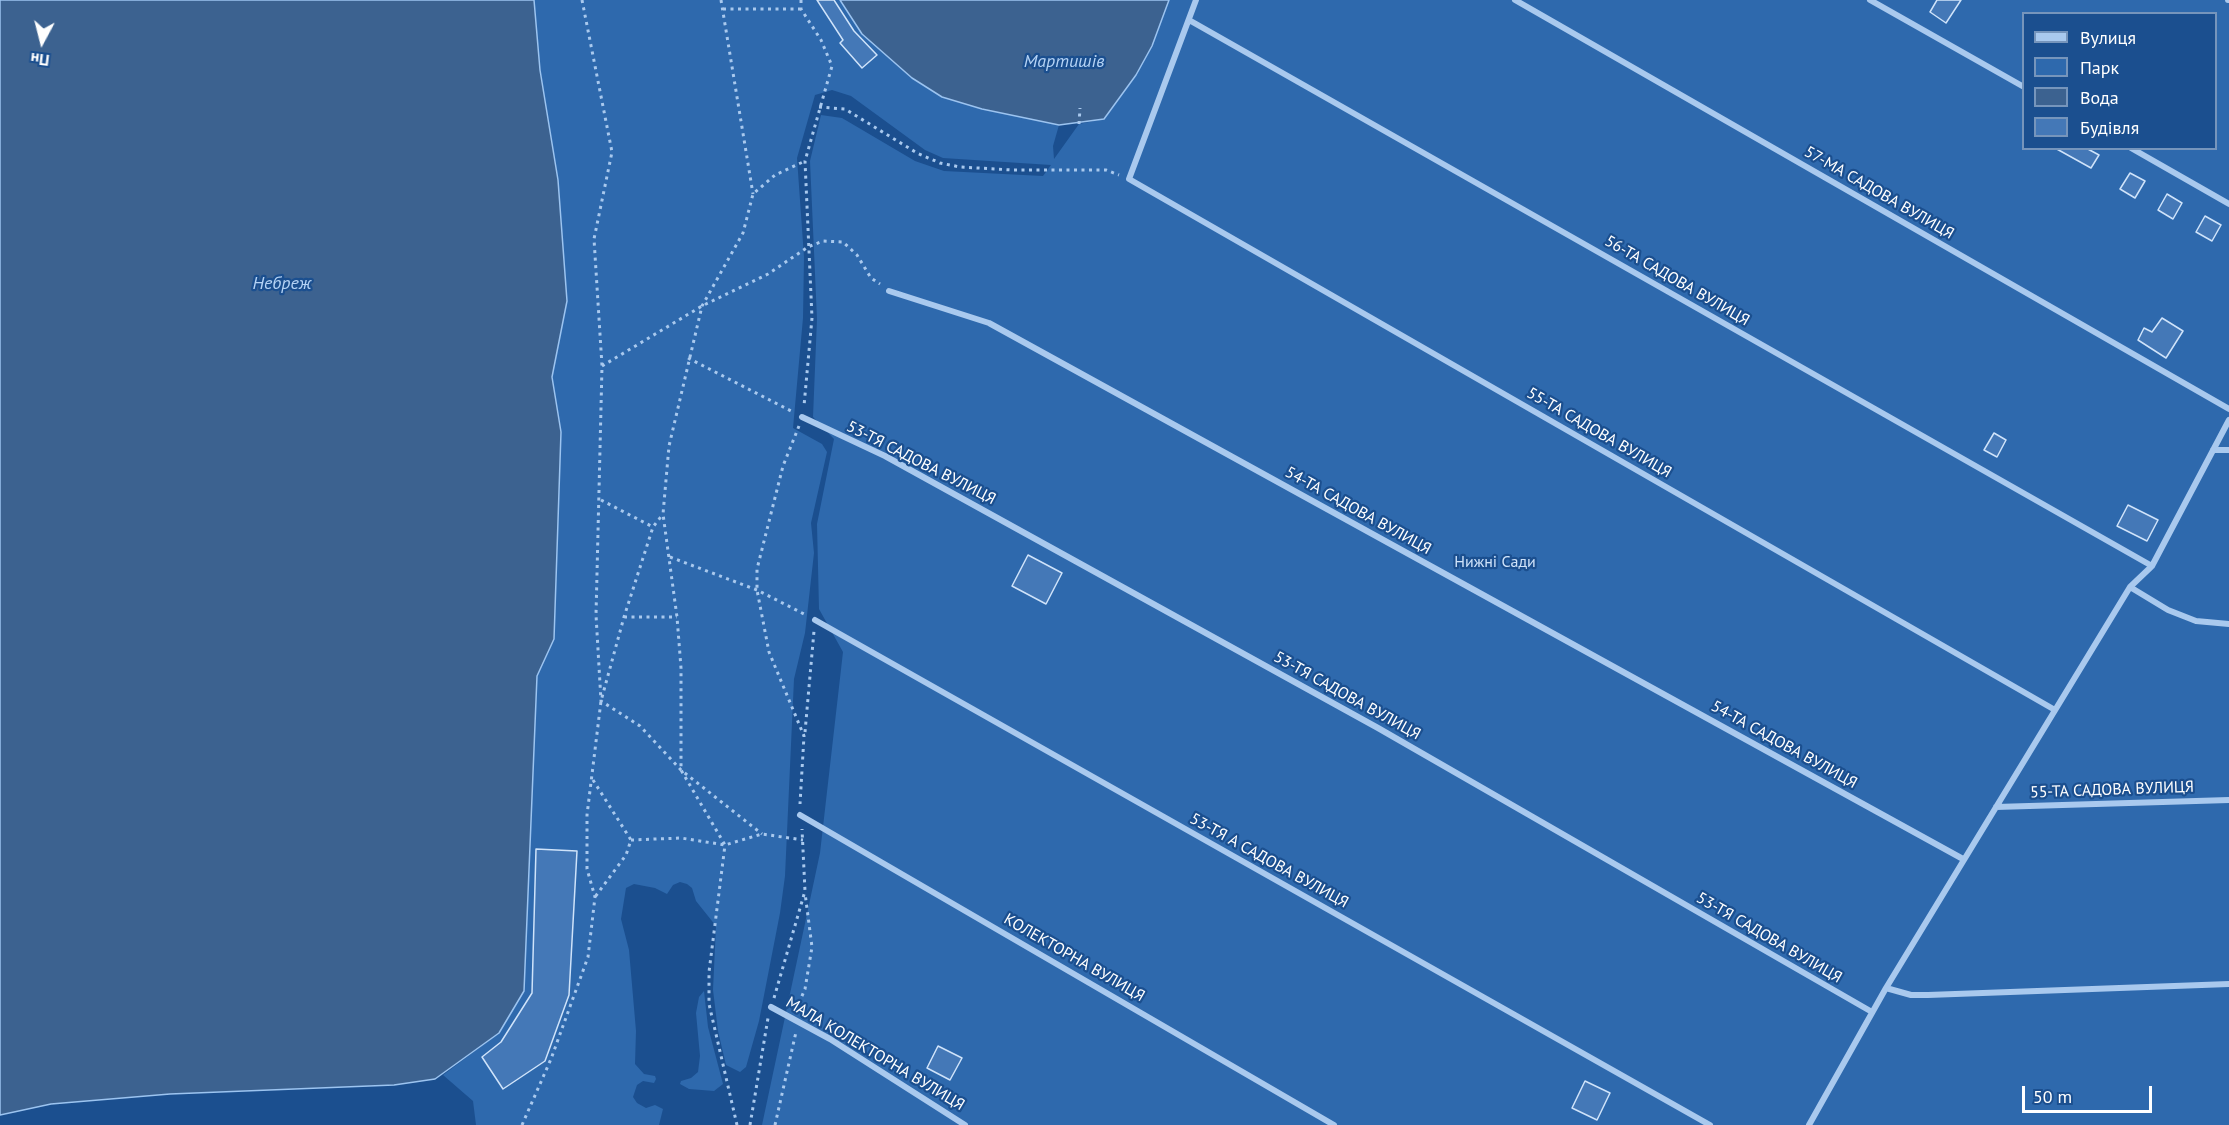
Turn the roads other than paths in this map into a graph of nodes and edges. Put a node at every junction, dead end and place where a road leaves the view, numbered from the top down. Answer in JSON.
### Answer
{"nodes":[{"id":1,"x":1196,"y":0,"type":"edge"},
{"id":2,"x":1515,"y":0,"type":"edge"},
{"id":3,"x":1870,"y":0,"type":"edge"},
{"id":4,"x":1189,"y":20,"type":"junction"},
{"id":5,"x":2022,"y":86,"type":"edge"},
{"id":6,"x":2134,"y":150,"type":"edge"},
{"id":7,"x":2229,"y":204,"type":"edge"},
{"id":8,"x":889,"y":291,"type":"road end"},
{"id":9,"x":2229,"y":409,"type":"edge"},
{"id":10,"x":802,"y":417,"type":"road end"},
{"id":11,"x":2229,"y":420,"type":"edge"},
{"id":12,"x":2213,"y":450,"type":"junction"},
{"id":13,"x":2229,"y":450,"type":"edge"},
{"id":14,"x":2152,"y":566,"type":"junction"},
{"id":15,"x":2130,"y":588,"type":"junction"},
{"id":16,"x":814,"y":620,"type":"road end"},
{"id":17,"x":2229,"y":624,"type":"edge"},
{"id":18,"x":2055,"y":710,"type":"junction"},
{"id":19,"x":2229,"y":800,"type":"edge"},
{"id":20,"x":1996,"y":807,"type":"junction"},
{"id":21,"x":800,"y":815,"type":"road end"},
{"id":22,"x":1963,"y":859,"type":"junction"},
{"id":23,"x":2229,"y":984,"type":"edge"},
{"id":24,"x":1886,"y":988,"type":"junction"},
{"id":25,"x":771,"y":1006,"type":"road end"},
{"id":26,"x":1872,"y":1012,"type":"junction"},
{"id":27,"x":965,"y":1125,"type":"edge"},
{"id":28,"x":1334,"y":1125,"type":"edge"},
{"id":29,"x":1710,"y":1125,"type":"edge"},
{"id":30,"x":1809,"y":1125,"type":"edge"}],
"edges":[{"from":1,"to":4,"type":"street"},
{"from":2,"to":9,"type":"street","name":"57-МА САДОВА ВУЛИЦЯ"},
{"from":3,"to":5,"type":"street"},
{"from":4,"to":14,"type":"street","name":"56-ТА САДОВА ВУЛИЦЯ"},
{"from":4,"to":18,"type":"street","name":"55-ТА САДОВА ВУЛИЦЯ"},
{"from":6,"to":7,"type":"street"},
{"from":8,"to":22,"type":"street","name":"54-ТА САДОВА ВУЛИЦЯ"},
{"from":10,"to":26,"type":"street","name":"53-ТЯ САДОВА ВУЛИЦЯ"},
{"from":11,"to":12,"type":"street"},
{"from":12,"to":13,"type":"street"},
{"from":12,"to":14,"type":"street"},
{"from":14,"to":15,"type":"street"},
{"from":15,"to":17,"type":"street"},
{"from":15,"to":18,"type":"street"},
{"from":16,"to":29,"type":"street","name":"53-ТЯ А САДОВА ВУЛИЦЯ"},
{"from":18,"to":20,"type":"street"},
{"from":19,"to":20,"type":"street","name":"55-ТА САДОВА ВУЛИЦЯ"},
{"from":20,"to":22,"type":"street"},
{"from":21,"to":28,"type":"street","name":"КОЛЕКТОРНА ВУЛИЦЯ"},
{"from":22,"to":24,"type":"street"},
{"from":23,"to":24,"type":"street"},
{"from":24,"to":26,"type":"street"},
{"from":25,"to":27,"type":"street","name":"МАЛА КОЛЕКТОРНА ВУЛИЦЯ"},
{"from":26,"to":30,"type":"street"}]}
